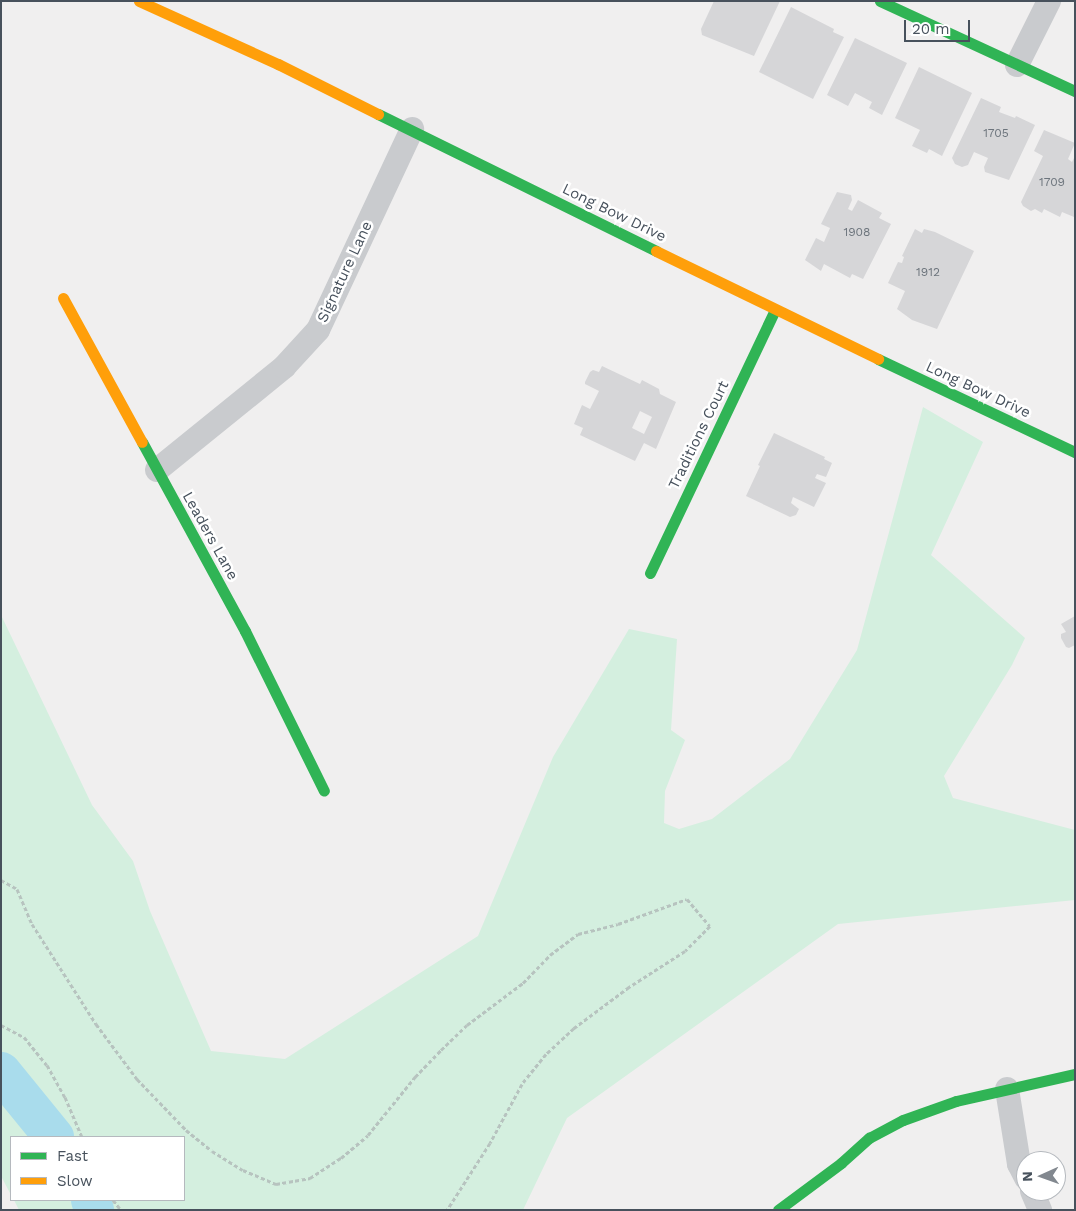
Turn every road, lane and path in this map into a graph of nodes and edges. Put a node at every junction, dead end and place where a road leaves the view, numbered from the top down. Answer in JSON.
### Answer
{"nodes":[{"id":1,"x":139,"y":1,"type":"edge"},
{"id":2,"x":880,"y":1,"type":"edge"},
{"id":3,"x":1049,"y":1,"type":"edge"},
{"id":4,"x":1017,"y":65,"type":"junction"},
{"id":5,"x":1075,"y":91,"type":"edge"},
{"id":6,"x":412,"y":129,"type":"junction"},
{"id":7,"x":63,"y":298,"type":"dead end"},
{"id":8,"x":775,"y":310,"type":"junction"},
{"id":9,"x":1075,"y":452,"type":"edge"},
{"id":10,"x":157,"y":470,"type":"junction"},
{"id":11,"x":650,"y":573,"type":"dead end"},
{"id":12,"x":324,"y":791,"type":"dead end"},
{"id":13,"x":1,"y":880,"type":"edge"},
{"id":14,"x":1,"y":1025,"type":"edge"},
{"id":15,"x":1075,"y":1074,"type":"edge"},
{"id":16,"x":1007,"y":1089,"type":"junction"},
{"id":17,"x":82,"y":1136,"type":"edge"},
{"id":18,"x":1017,"y":1151,"type":"edge"},
{"id":19,"x":447,"y":1210,"type":"edge"},
{"id":20,"x":778,"y":1210,"type":"edge"}],
"edges":[{"from":1,"to":6,"type":"street","name":"Long Bow Drive"},
{"from":2,"to":4,"type":"street"},
{"from":3,"to":4,"type":"street"},
{"from":4,"to":5,"type":"street"},
{"from":6,"to":8,"type":"street","name":"Long Bow Drive"},
{"from":6,"to":10,"type":"street","name":"Signature Lane"},
{"from":7,"to":10,"type":"street","name":"Leaders Lane"},
{"from":8,"to":9,"type":"street","name":"Long Bow Drive"},
{"from":8,"to":11,"type":"street","name":"Traditions Court"},
{"from":10,"to":12,"type":"street","name":"Leaders Lane"},
{"from":13,"to":19,"type":"path"},
{"from":14,"to":17,"type":"path"},
{"from":15,"to":16,"type":"street"},
{"from":16,"to":18,"type":"street"},
{"from":16,"to":20,"type":"street"}]}
